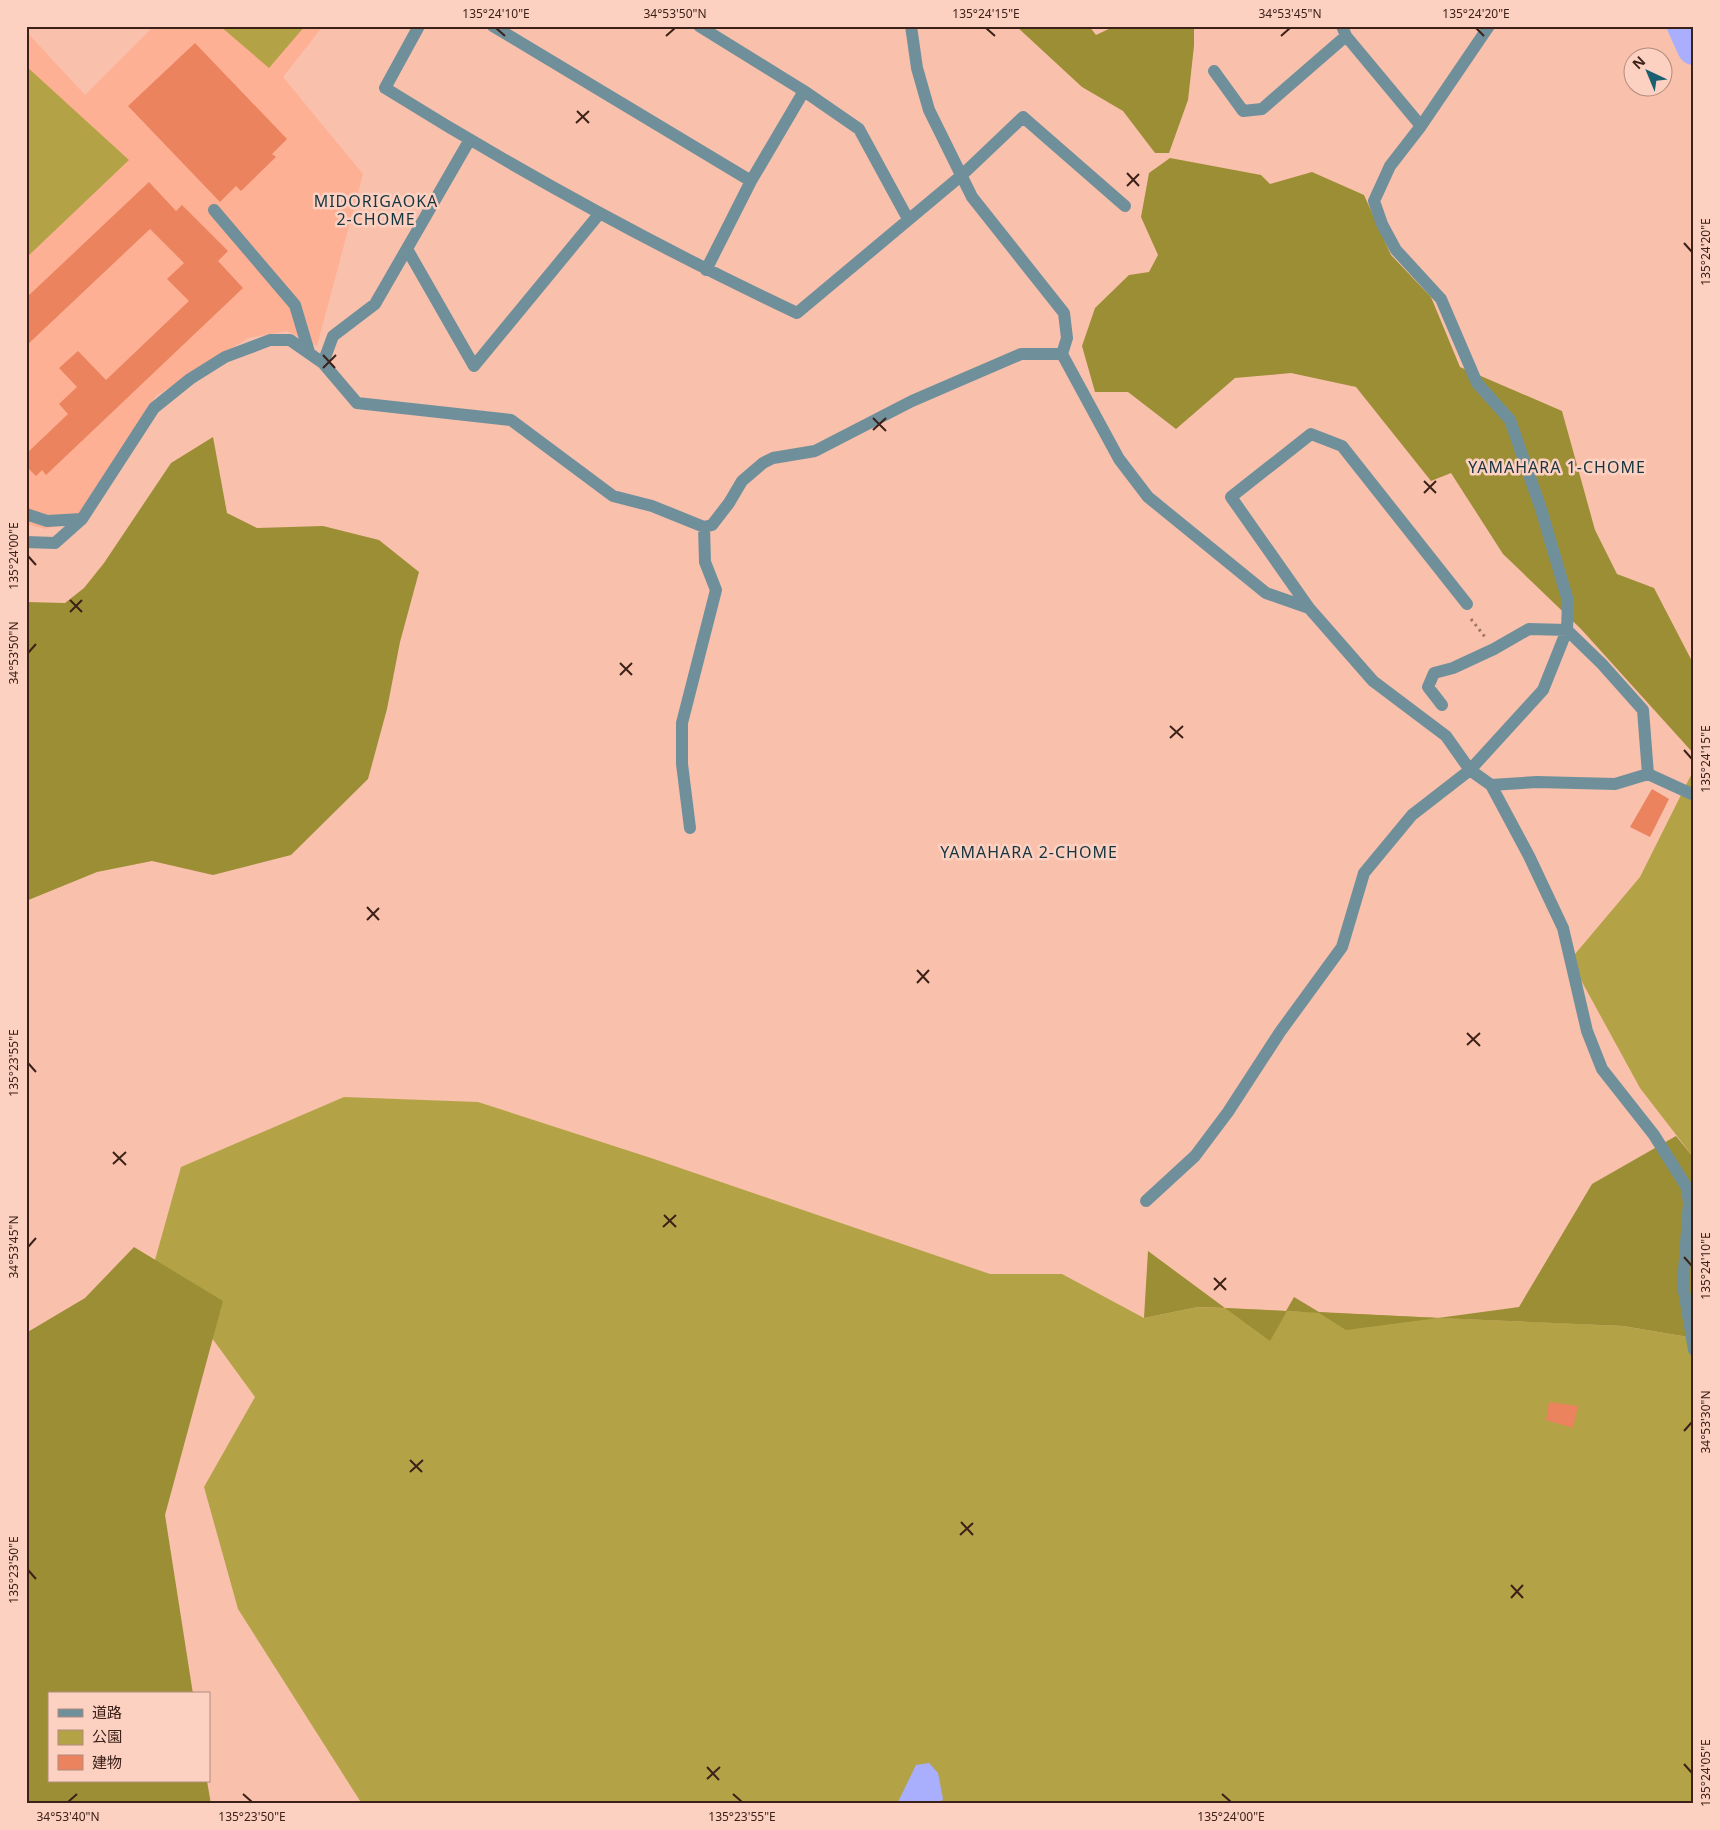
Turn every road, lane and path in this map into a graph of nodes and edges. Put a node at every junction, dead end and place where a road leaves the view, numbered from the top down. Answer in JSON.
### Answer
{"nodes":[{"id":1,"x":419,"y":26,"type":"edge"},
{"id":2,"x":493,"y":26,"type":"edge"},
{"id":3,"x":699,"y":26,"type":"edge"},
{"id":4,"x":911,"y":26,"type":"edge"},
{"id":5,"x":1489,"y":26,"type":"edge"},
{"id":6,"x":1344,"y":31,"type":"edge"},
{"id":7,"x":1214,"y":71,"type":"dead end"},
{"id":8,"x":804,"y":91,"type":"junction"},
{"id":9,"x":1421,"y":126,"type":"junction"},
{"id":10,"x":469,"y":141,"type":"junction"},
{"id":11,"x":962,"y":175,"type":"junction"},
{"id":12,"x":751,"y":180,"type":"junction"},
{"id":13,"x":1125,"y":206,"type":"dead end"},
{"id":14,"x":214,"y":210,"type":"dead end"},
{"id":15,"x":600,"y":213,"type":"junction"},
{"id":16,"x":908,"y":219,"type":"junction"},
{"id":17,"x":407,"y":249,"type":"junction"},
{"id":18,"x":706,"y":270,"type":"junction"},
{"id":19,"x":309,"y":352,"type":"junction"},
{"id":20,"x":1062,"y":354,"type":"junction"},
{"id":21,"x":323,"y":363,"type":"junction"},
{"id":22,"x":26,"y":514,"type":"edge"},
{"id":23,"x":82,"y":519,"type":"junction"},
{"id":24,"x":704,"y":527,"type":"junction"},
{"id":25,"x":26,"y":542,"type":"edge"},
{"id":26,"x":1467,"y":604,"type":"joint"},
{"id":27,"x":1309,"y":608,"type":"junction"},
{"id":28,"x":1567,"y":630,"type":"junction"},
{"id":29,"x":1494,"y":649,"type":"junction"},
{"id":30,"x":1442,"y":704,"type":"dead end"},
{"id":31,"x":1470,"y":770,"type":"junction"},
{"id":32,"x":1648,"y":774,"type":"junction"},
{"id":33,"x":1491,"y":784,"type":"junction"},
{"id":34,"x":1694,"y":795,"type":"edge"},
{"id":35,"x":690,"y":828,"type":"dead end"},
{"id":36,"x":1146,"y":1201,"type":"dead end"},
{"id":37,"x":1694,"y":1350,"type":"edge"}],
"edges":[{"from":1,"to":10,"type":"street"},
{"from":2,"to":12,"type":"street"},
{"from":3,"to":8,"type":"street"},
{"from":4,"to":11,"type":"street"},
{"from":5,"to":9,"type":"street"},
{"from":6,"to":7,"type":"street"},
{"from":6,"to":9,"type":"street"},
{"from":8,"to":12,"type":"street"},
{"from":8,"to":16,"type":"street"},
{"from":9,"to":28,"type":"street"},
{"from":10,"to":15,"type":"street"},
{"from":10,"to":17,"type":"street"},
{"from":11,"to":13,"type":"street"},
{"from":11,"to":16,"type":"street"},
{"from":11,"to":20,"type":"street"},
{"from":12,"to":18,"type":"street"},
{"from":14,"to":19,"type":"street"},
{"from":15,"to":17,"type":"street"},
{"from":15,"to":18,"type":"street"},
{"from":16,"to":18,"type":"street"},
{"from":17,"to":21,"type":"street"},
{"from":19,"to":21,"type":"street"},
{"from":19,"to":23,"type":"street"},
{"from":20,"to":24,"type":"street"},
{"from":20,"to":27,"type":"street"},
{"from":21,"to":24,"type":"street"},
{"from":22,"to":23,"type":"street"},
{"from":23,"to":25,"type":"street"},
{"from":24,"to":35,"type":"street"},
{"from":26,"to":27,"type":"street"},
{"from":26,"to":29,"type":"path"},
{"from":27,"to":31,"type":"street"},
{"from":28,"to":29,"type":"street"},
{"from":28,"to":31,"type":"street"},
{"from":28,"to":32,"type":"street"},
{"from":29,"to":30,"type":"street"},
{"from":31,"to":33,"type":"street"},
{"from":31,"to":36,"type":"street"},
{"from":32,"to":33,"type":"street"},
{"from":32,"to":34,"type":"street"},
{"from":33,"to":37,"type":"street"}]}
